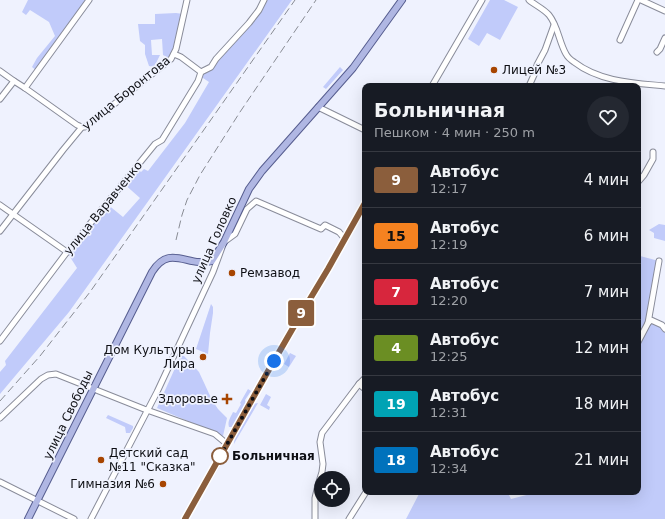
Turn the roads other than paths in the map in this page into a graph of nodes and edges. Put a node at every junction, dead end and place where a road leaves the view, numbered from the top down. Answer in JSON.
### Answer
{"nodes":[{"id":1,"x":89,"y":0,"type":"edge"},
{"id":2,"x":187,"y":0,"type":"edge"},
{"id":3,"x":264,"y":0,"type":"edge"},
{"id":4,"x":402,"y":0,"type":"edge"},
{"id":5,"x":482,"y":0,"type":"edge"},
{"id":6,"x":529,"y":0,"type":"edge"},
{"id":7,"x":640,"y":0,"type":"edge"},
{"id":8,"x":665,"y":11,"type":"edge"},
{"id":9,"x":554,"y":24,"type":"junction"},
{"id":10,"x":665,"y":38,"type":"edge"},
{"id":11,"x":620,"y":40,"type":"dead end"},
{"id":12,"x":657,"y":52,"type":"dead end"},
{"id":13,"x":174,"y":54,"type":"junction"},
{"id":14,"x":0,"y":71,"type":"edge"},
{"id":15,"x":201,"y":72,"type":"junction"},
{"id":16,"x":14,"y":81,"type":"junction"},
{"id":17,"x":434,"y":83,"type":"edge"},
{"id":18,"x":530,"y":83,"type":"edge"},
{"id":19,"x":636,"y":83,"type":"edge"},
{"id":20,"x":641,"y":84,"type":"edge"},
{"id":21,"x":665,"y":86,"type":"edge"},
{"id":22,"x":25,"y":88,"type":"junction"},
{"id":23,"x":0,"y":99,"type":"edge"},
{"id":24,"x":318,"y":107,"type":"junction"},
{"id":25,"x":82,"y":127,"type":"junction"},
{"id":26,"x":362,"y":129,"type":"edge"},
{"id":27,"x":653,"y":152,"type":"dead end"},
{"id":28,"x":641,"y":178,"type":"edge"},
{"id":29,"x":0,"y":205,"type":"edge"},
{"id":30,"x":362,"y":208,"type":"edge"},
{"id":31,"x":13,"y":214,"type":"junction"},
{"id":32,"x":0,"y":231,"type":"edge"},
{"id":33,"x":345,"y":239,"type":"junction"},
{"id":34,"x":224,"y":242,"type":"junction"},
{"id":35,"x":68,"y":252,"type":"junction"},
{"id":36,"x":659,"y":261,"type":"dead end"},
{"id":37,"x":648,"y":323,"type":"junction"},
{"id":38,"x":665,"y":329,"type":"edge"},
{"id":39,"x":641,"y":336,"type":"edge"},
{"id":40,"x":0,"y":340,"type":"edge"},
{"id":41,"x":362,"y":381,"type":"edge"},
{"id":42,"x":359,"y":384,"type":"junction"},
{"id":43,"x":362,"y":387,"type":"edge"},
{"id":44,"x":92,"y":389,"type":"junction"},
{"id":45,"x":147,"y":410,"type":"junction"},
{"id":46,"x":0,"y":418,"type":"edge"},
{"id":47,"x":226,"y":444,"type":"junction"},
{"id":48,"x":0,"y":482,"type":"edge"},
{"id":49,"x":364,"y":495,"type":"edge"},
{"id":50,"x":37,"y":501,"type":"junction"},
{"id":51,"x":28,"y":519,"type":"edge"},
{"id":52,"x":74,"y":519,"type":"edge"},
{"id":53,"x":91,"y":519,"type":"edge"},
{"id":54,"x":185,"y":519,"type":"edge"},
{"id":55,"x":315,"y":519,"type":"edge"},
{"id":56,"x":350,"y":519,"type":"edge"}],
"edges":[{"from":1,"to":22,"type":"street"},
{"from":2,"to":13,"type":"street","name":"улица Боронтова"},
{"from":3,"to":15,"type":"street","name":"улица Варавченко"},
{"from":4,"to":24,"type":"main road","name":"улица Головко"},
{"from":5,"to":17,"type":"street"},
{"from":6,"to":9,"type":"street"},
{"from":7,"to":8,"type":"street"},
{"from":7,"to":11,"type":"street"},
{"from":9,"to":18,"type":"street"},
{"from":9,"to":19,"type":"street"},
{"from":10,"to":12,"type":"street"},
{"from":13,"to":15,"type":"street"},
{"from":13,"to":25,"type":"street","name":"улица Боронтова"},
{"from":14,"to":16,"type":"street"},
{"from":15,"to":35,"type":"street","name":"улица Варавченко"},
{"from":16,"to":22,"type":"street"},
{"from":16,"to":23,"type":"street"},
{"from":20,"to":21,"type":"street"},
{"from":22,"to":25,"type":"street"},
{"from":24,"to":26,"type":"street"},
{"from":24,"to":34,"type":"main road","name":"улица Головко"},
{"from":25,"to":31,"type":"street","name":"улица Боронтова"},
{"from":27,"to":28,"type":"street"},
{"from":29,"to":31,"type":"street"},
{"from":30,"to":33,"type":"street"},
{"from":31,"to":32,"type":"street","name":"улица Боронтова"},
{"from":31,"to":35,"type":"street"},
{"from":33,"to":34,"type":"street"},
{"from":33,"to":47,"type":"street"},
{"from":34,"to":44,"type":"main road","name":"улица Свободы"},
{"from":34,"to":45,"type":"street","name":"улица Головко"},
{"from":35,"to":40,"type":"street","name":"улица Варавченко"},
{"from":36,"to":37,"type":"street"},
{"from":37,"to":38,"type":"street"},
{"from":37,"to":39,"type":"street"},
{"from":41,"to":42,"type":"street"},
{"from":42,"to":43,"type":"street"},
{"from":42,"to":55,"type":"street"},
{"from":44,"to":45,"type":"street"},
{"from":44,"to":46,"type":"street"},
{"from":44,"to":50,"type":"main road","name":"улица Свободы"},
{"from":45,"to":47,"type":"street"},
{"from":45,"to":53,"type":"street","name":"улица Головко"},
{"from":47,"to":54,"type":"street"},
{"from":48,"to":50,"type":"street"},
{"from":49,"to":56,"type":"street"},
{"from":50,"to":51,"type":"main road","name":"улица Свободы"},
{"from":50,"to":52,"type":"street"}]}
